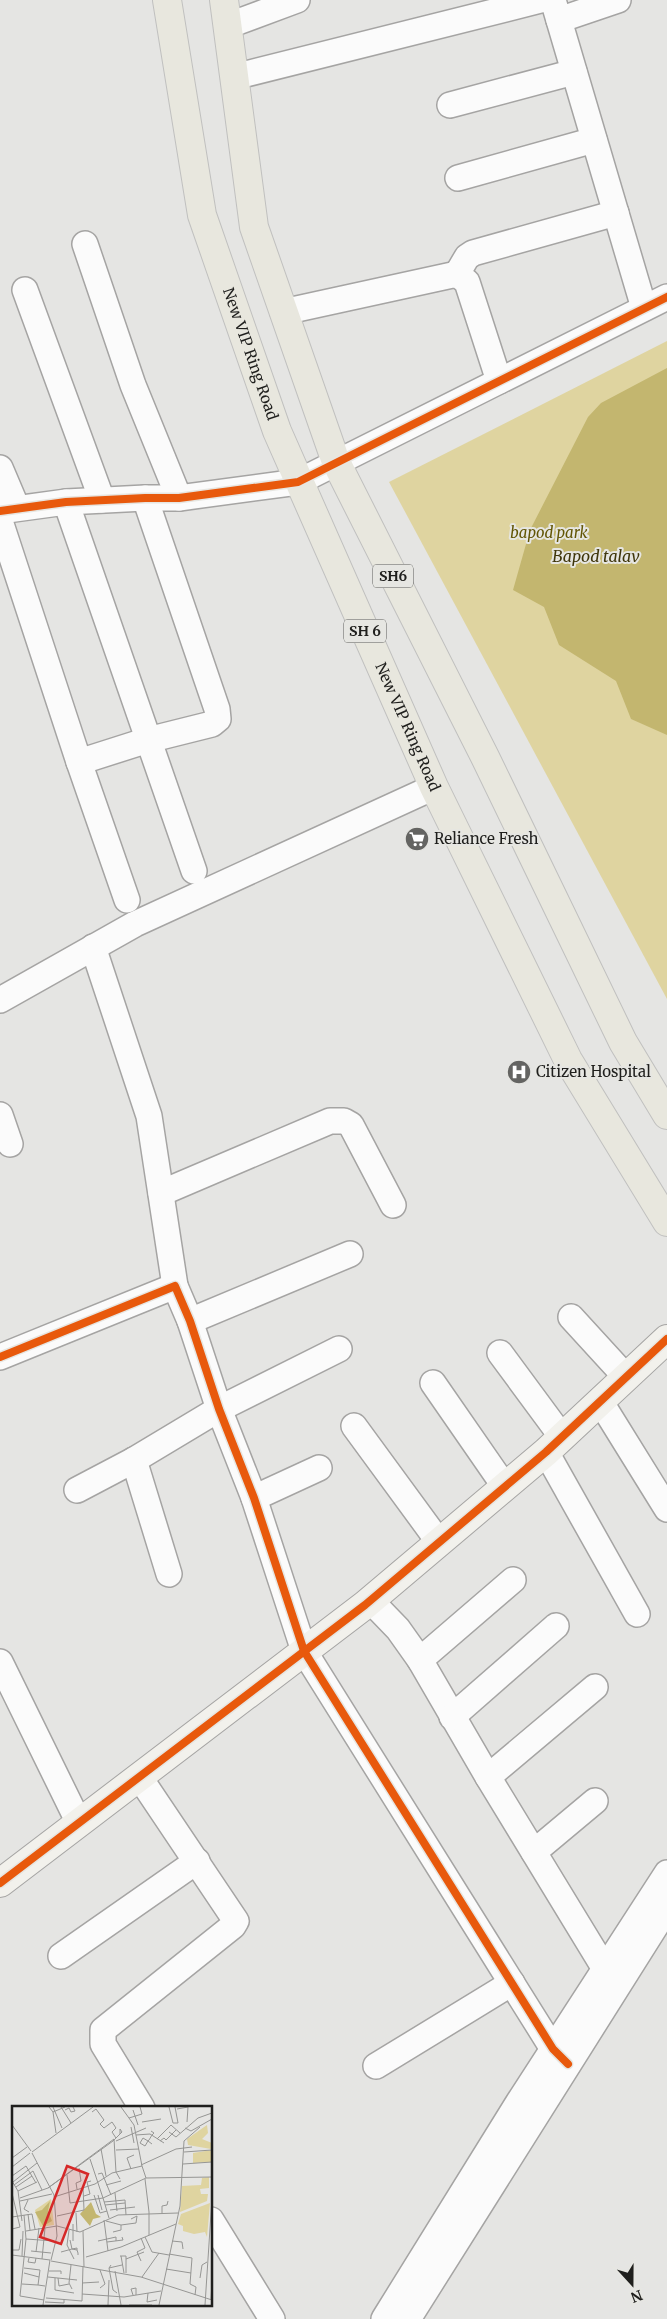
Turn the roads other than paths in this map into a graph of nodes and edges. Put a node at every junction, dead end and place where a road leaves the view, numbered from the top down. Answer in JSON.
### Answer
{"nodes":[{"id":1,"x":167,"y":0,"type":"edge"},
{"id":2,"x":297,"y":0,"type":"edge"},
{"id":3,"x":541,"y":0,"type":"edge"},
{"id":4,"x":618,"y":0,"type":"edge"},
{"id":5,"x":556,"y":10,"type":"edge"},
{"id":6,"x":226,"y":13,"type":"edge"},
{"id":7,"x":574,"y":72,"type":"junction"},
{"id":8,"x":234,"y":77,"type":"junction"},
{"id":9,"x":450,"y":105,"type":"dead end"},
{"id":10,"x":594,"y":140,"type":"junction"},
{"id":11,"x":458,"y":178,"type":"dead end"},
{"id":12,"x":616,"y":213,"type":"junction"},
{"id":13,"x":85,"y":244,"type":"dead end"},
{"id":14,"x":457,"y":274,"type":"junction"},
{"id":15,"x":25,"y":290,"type":"dead end"},
{"id":16,"x":667,"y":298,"type":"edge"},
{"id":17,"x":644,"y":308,"type":"junction"},
{"id":18,"x":283,"y":312,"type":"junction"},
{"id":19,"x":499,"y":380,"type":"junction"},
{"id":20,"x":336,"y":462,"type":"junction"},
{"id":21,"x":0,"y":468,"type":"edge"},
{"id":22,"x":298,"y":482,"type":"junction"},
{"id":23,"x":144,"y":498,"type":"junction"},
{"id":24,"x":179,"y":498,"type":"junction"},
{"id":25,"x":102,"y":500,"type":"junction"},
{"id":26,"x":66,"y":502,"type":"junction"},
{"id":27,"x":6,"y":514,"type":"edge"},
{"id":28,"x":148,"y":740,"type":"junction"},
{"id":29,"x":79,"y":762,"type":"junction"},
{"id":30,"x":434,"y":787,"type":"junction"},
{"id":31,"x":194,"y":871,"type":"dead end"},
{"id":32,"x":127,"y":900,"type":"dead end"},
{"id":33,"x":93,"y":947,"type":"junction"},
{"id":34,"x":0,"y":1000,"type":"edge"},
{"id":35,"x":0,"y":1115,"type":"edge"},
{"id":36,"x":667,"y":1116,"type":"edge"},
{"id":37,"x":10,"y":1144,"type":"dead end"},
{"id":38,"x":161,"y":1193,"type":"junction"},
{"id":39,"x":393,"y":1205,"type":"dead end"},
{"id":40,"x":667,"y":1222,"type":"edge"},
{"id":41,"x":350,"y":1254,"type":"dead end"},
{"id":42,"x":175,"y":1286,"type":"junction"},
{"id":43,"x":571,"y":1317,"type":"dead end"},
{"id":44,"x":190,"y":1321,"type":"junction"},
{"id":45,"x":667,"y":1339,"type":"edge"},
{"id":46,"x":339,"y":1350,"type":"dead end"},
{"id":47,"x":500,"y":1353,"type":"dead end"},
{"id":48,"x":0,"y":1357,"type":"edge"},
{"id":49,"x":625,"y":1376,"type":"junction"},
{"id":50,"x":433,"y":1383,"type":"dead end"},
{"id":51,"x":600,"y":1401,"type":"junction"},
{"id":52,"x":219,"y":1409,"type":"junction"},
{"id":53,"x":354,"y":1426,"type":"dead end"},
{"id":54,"x":554,"y":1444,"type":"junction"},
{"id":55,"x":134,"y":1460,"type":"junction"},
{"id":56,"x":319,"y":1468,"type":"dead end"},
{"id":57,"x":504,"y":1487,"type":"junction"},
{"id":58,"x":77,"y":1490,"type":"dead end"},
{"id":59,"x":254,"y":1498,"type":"junction"},
{"id":60,"x":667,"y":1509,"type":"edge"},
{"id":61,"x":439,"y":1542,"type":"junction"},
{"id":62,"x":169,"y":1574,"type":"dead end"},
{"id":63,"x":512,"y":1580,"type":"dead end"},
{"id":64,"x":370,"y":1600,"type":"junction"},
{"id":65,"x":637,"y":1614,"type":"dead end"},
{"id":66,"x":556,"y":1626,"type":"dead end"},
{"id":67,"x":304,"y":1651,"type":"junction"},
{"id":68,"x":420,"y":1660,"type":"junction"},
{"id":69,"x":0,"y":1662,"type":"edge"},
{"id":70,"x":595,"y":1687,"type":"dead end"},
{"id":71,"x":452,"y":1717,"type":"junction"},
{"id":72,"x":488,"y":1777,"type":"junction"},
{"id":73,"x":140,"y":1778,"type":"junction"},
{"id":74,"x":595,"y":1801,"type":"dead end"},
{"id":75,"x":79,"y":1823,"type":"junction"},
{"id":76,"x":534,"y":1852,"type":"junction"},
{"id":77,"x":197,"y":1861,"type":"junction"},
{"id":78,"x":667,"y":1873,"type":"edge"},
{"id":79,"x":0,"y":1883,"type":"edge"},
{"id":80,"x":667,"y":1908,"type":"edge"},
{"id":81,"x":61,"y":1956,"type":"dead end"},
{"id":82,"x":605,"y":1969,"type":"junction"},
{"id":83,"x":512,"y":1983,"type":"junction"},
{"id":84,"x":561,"y":2056,"type":"junction"},
{"id":85,"x":376,"y":2066,"type":"dead end"},
{"id":86,"x":141,"y":2106,"type":"edge"},
{"id":87,"x":212,"y":2222,"type":"edge"},
{"id":88,"x":272,"y":2319,"type":"edge"},
{"id":89,"x":384,"y":2319,"type":"edge"},
{"id":90,"x":408,"y":2319,"type":"edge"}],
"edges":[{"from":1,"to":22,"type":"main road","name":"New VIP Ring Road","number":"SH 6"},
{"from":2,"to":6,"type":"street"},
{"from":3,"to":8,"type":"street"},
{"from":4,"to":5,"type":"street"},
{"from":5,"to":7,"type":"street"},
{"from":6,"to":8,"type":"main road","number":"SH6"},
{"from":7,"to":9,"type":"street"},
{"from":7,"to":10,"type":"street"},
{"from":8,"to":18,"type":"main road","number":"SH6"},
{"from":10,"to":11,"type":"street"},
{"from":10,"to":12,"type":"street"},
{"from":12,"to":14,"type":"street"},
{"from":12,"to":17,"type":"street"},
{"from":13,"to":24,"type":"street"},
{"from":14,"to":18,"type":"street"},
{"from":14,"to":19,"type":"street"},
{"from":15,"to":25,"type":"street"},
{"from":16,"to":17,"type":"street"},
{"from":17,"to":19,"type":"street"},
{"from":18,"to":20,"type":"main road","number":"SH6"},
{"from":19,"to":20,"type":"street"},
{"from":20,"to":22,"type":"street"},
{"from":20,"to":36,"type":"main road","number":"SH6"},
{"from":21,"to":27,"type":"street"},
{"from":22,"to":24,"type":"street"},
{"from":22,"to":30,"type":"main road","name":"New VIP Ring Road","number":"SH 6"},
{"from":23,"to":24,"type":"street"},
{"from":23,"to":25,"type":"street"},
{"from":23,"to":28,"type":"street"},
{"from":25,"to":26,"type":"street"},
{"from":26,"to":27,"type":"street"},
{"from":26,"to":28,"type":"street"},
{"from":27,"to":29,"type":"street"},
{"from":28,"to":29,"type":"street"},
{"from":28,"to":31,"type":"street"},
{"from":29,"to":32,"type":"street"},
{"from":30,"to":33,"type":"street"},
{"from":30,"to":40,"type":"main road","name":"New VIP Ring Road","number":"SH 6"},
{"from":33,"to":34,"type":"street"},
{"from":33,"to":38,"type":"street"},
{"from":35,"to":37,"type":"street"},
{"from":38,"to":39,"type":"street"},
{"from":38,"to":42,"type":"street"},
{"from":41,"to":44,"type":"street"},
{"from":42,"to":44,"type":"street"},
{"from":42,"to":48,"type":"street"},
{"from":43,"to":49,"type":"street"},
{"from":44,"to":52,"type":"street"},
{"from":45,"to":49,"type":"street"},
{"from":46,"to":52,"type":"street"},
{"from":47,"to":54,"type":"street"},
{"from":49,"to":51,"type":"street"},
{"from":50,"to":57,"type":"street"},
{"from":51,"to":54,"type":"street"},
{"from":51,"to":60,"type":"street"},
{"from":52,"to":55,"type":"street"},
{"from":52,"to":59,"type":"street"},
{"from":53,"to":61,"type":"street"},
{"from":54,"to":57,"type":"street"},
{"from":54,"to":65,"type":"street"},
{"from":55,"to":58,"type":"street"},
{"from":55,"to":62,"type":"street"},
{"from":56,"to":59,"type":"street"},
{"from":57,"to":61,"type":"street"},
{"from":59,"to":67,"type":"street"},
{"from":61,"to":64,"type":"street"},
{"from":63,"to":68,"type":"street"},
{"from":64,"to":67,"type":"street"},
{"from":64,"to":68,"type":"street"},
{"from":66,"to":71,"type":"street"},
{"from":67,"to":73,"type":"street"},
{"from":67,"to":83,"type":"street"},
{"from":68,"to":71,"type":"street"},
{"from":69,"to":75,"type":"street"},
{"from":70,"to":72,"type":"street"},
{"from":71,"to":72,"type":"street"},
{"from":72,"to":76,"type":"street"},
{"from":73,"to":75,"type":"street"},
{"from":73,"to":77,"type":"street"},
{"from":74,"to":76,"type":"street"},
{"from":75,"to":79,"type":"street"},
{"from":76,"to":82,"type":"street"},
{"from":77,"to":81,"type":"street"},
{"from":77,"to":86,"type":"street"},
{"from":78,"to":82,"type":"street"},
{"from":80,"to":84,"type":"street"},
{"from":82,"to":84,"type":"street"},
{"from":83,"to":84,"type":"street"},
{"from":83,"to":85,"type":"street"},
{"from":84,"to":89,"type":"street"},
{"from":84,"to":90,"type":"street"},
{"from":87,"to":88,"type":"street"}]}
